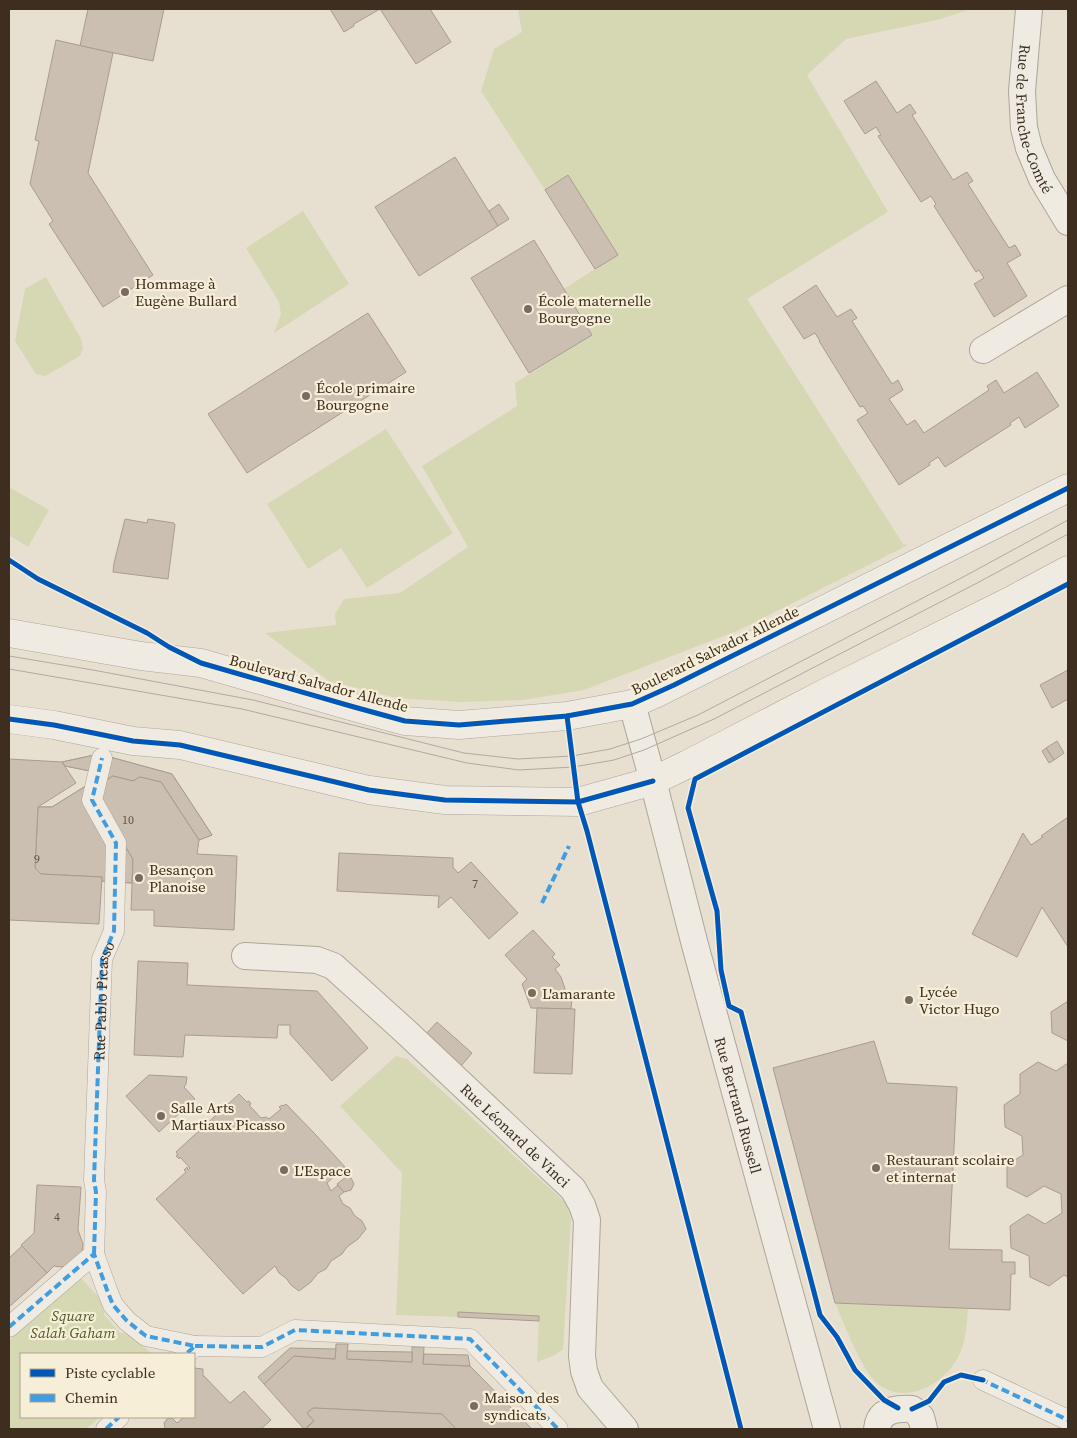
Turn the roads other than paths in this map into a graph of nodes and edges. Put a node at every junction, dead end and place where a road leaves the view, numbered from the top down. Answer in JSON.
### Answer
{"nodes":[{"id":1,"x":1029,"y":9,"type":"edge"},
{"id":2,"x":1068,"y":222,"type":"edge"},
{"id":3,"x":1068,"y":299,"type":"edge"},
{"id":4,"x":983,"y":350,"type":"dead end"},
{"id":5,"x":1068,"y":488,"type":"edge"},
{"id":6,"x":1068,"y":570,"type":"edge"},
{"id":7,"x":9,"y":633,"type":"edge"},
{"id":8,"x":632,"y":704,"type":"junction"},
{"id":9,"x":9,"y":719,"type":"edge"},
{"id":10,"x":102,"y":758,"type":"dead end"},
{"id":11,"x":653,"y":781,"type":"junction"},
{"id":12,"x":245,"y":956,"type":"dead end"},
{"id":13,"x":94,"y":1254,"type":"junction"},
{"id":14,"x":9,"y":1327,"type":"edge"},
{"id":15,"x":191,"y":1350,"type":"edge"},
{"id":16,"x":983,"y":1380,"type":"dead end"},
{"id":17,"x":117,"y":1418,"type":"edge"},
{"id":18,"x":1068,"y":1420,"type":"edge"},
{"id":19,"x":106,"y":1429,"type":"edge"},
{"id":20,"x":558,"y":1429,"type":"edge"},
{"id":21,"x":625,"y":1429,"type":"edge"},
{"id":22,"x":827,"y":1429,"type":"edge"},
{"id":23,"x":877,"y":1429,"type":"edge"},
{"id":24,"x":924,"y":1429,"type":"edge"}],
"edges":[{"from":1,"to":2,"type":"street","name":"Rue de Franche-Comté"},
{"from":3,"to":4,"type":"street"},
{"from":5,"to":8,"type":"street","name":"Boulevard Salvador Allende"},
{"from":6,"to":11,"type":"street"},
{"from":7,"to":8,"type":"street","name":"Boulevard Salvador Allende"},
{"from":8,"to":11,"type":"street","name":"Rue Bertrand Russell"},
{"from":9,"to":11,"type":"street"},
{"from":10,"to":13,"type":"street","name":"Rue Pablo Picasso"},
{"from":11,"to":22,"type":"street","name":"Rue Bertrand Russell"},
{"from":12,"to":21,"type":"street","name":"Rue Léonard de Vinci"},
{"from":13,"to":14,"type":"street"},
{"from":13,"to":15,"type":"street"},
{"from":15,"to":20,"type":"street"},
{"from":16,"to":18,"type":"street"},
{"from":17,"to":19,"type":"street"},
{"from":23,"to":24,"type":"street"}]}
